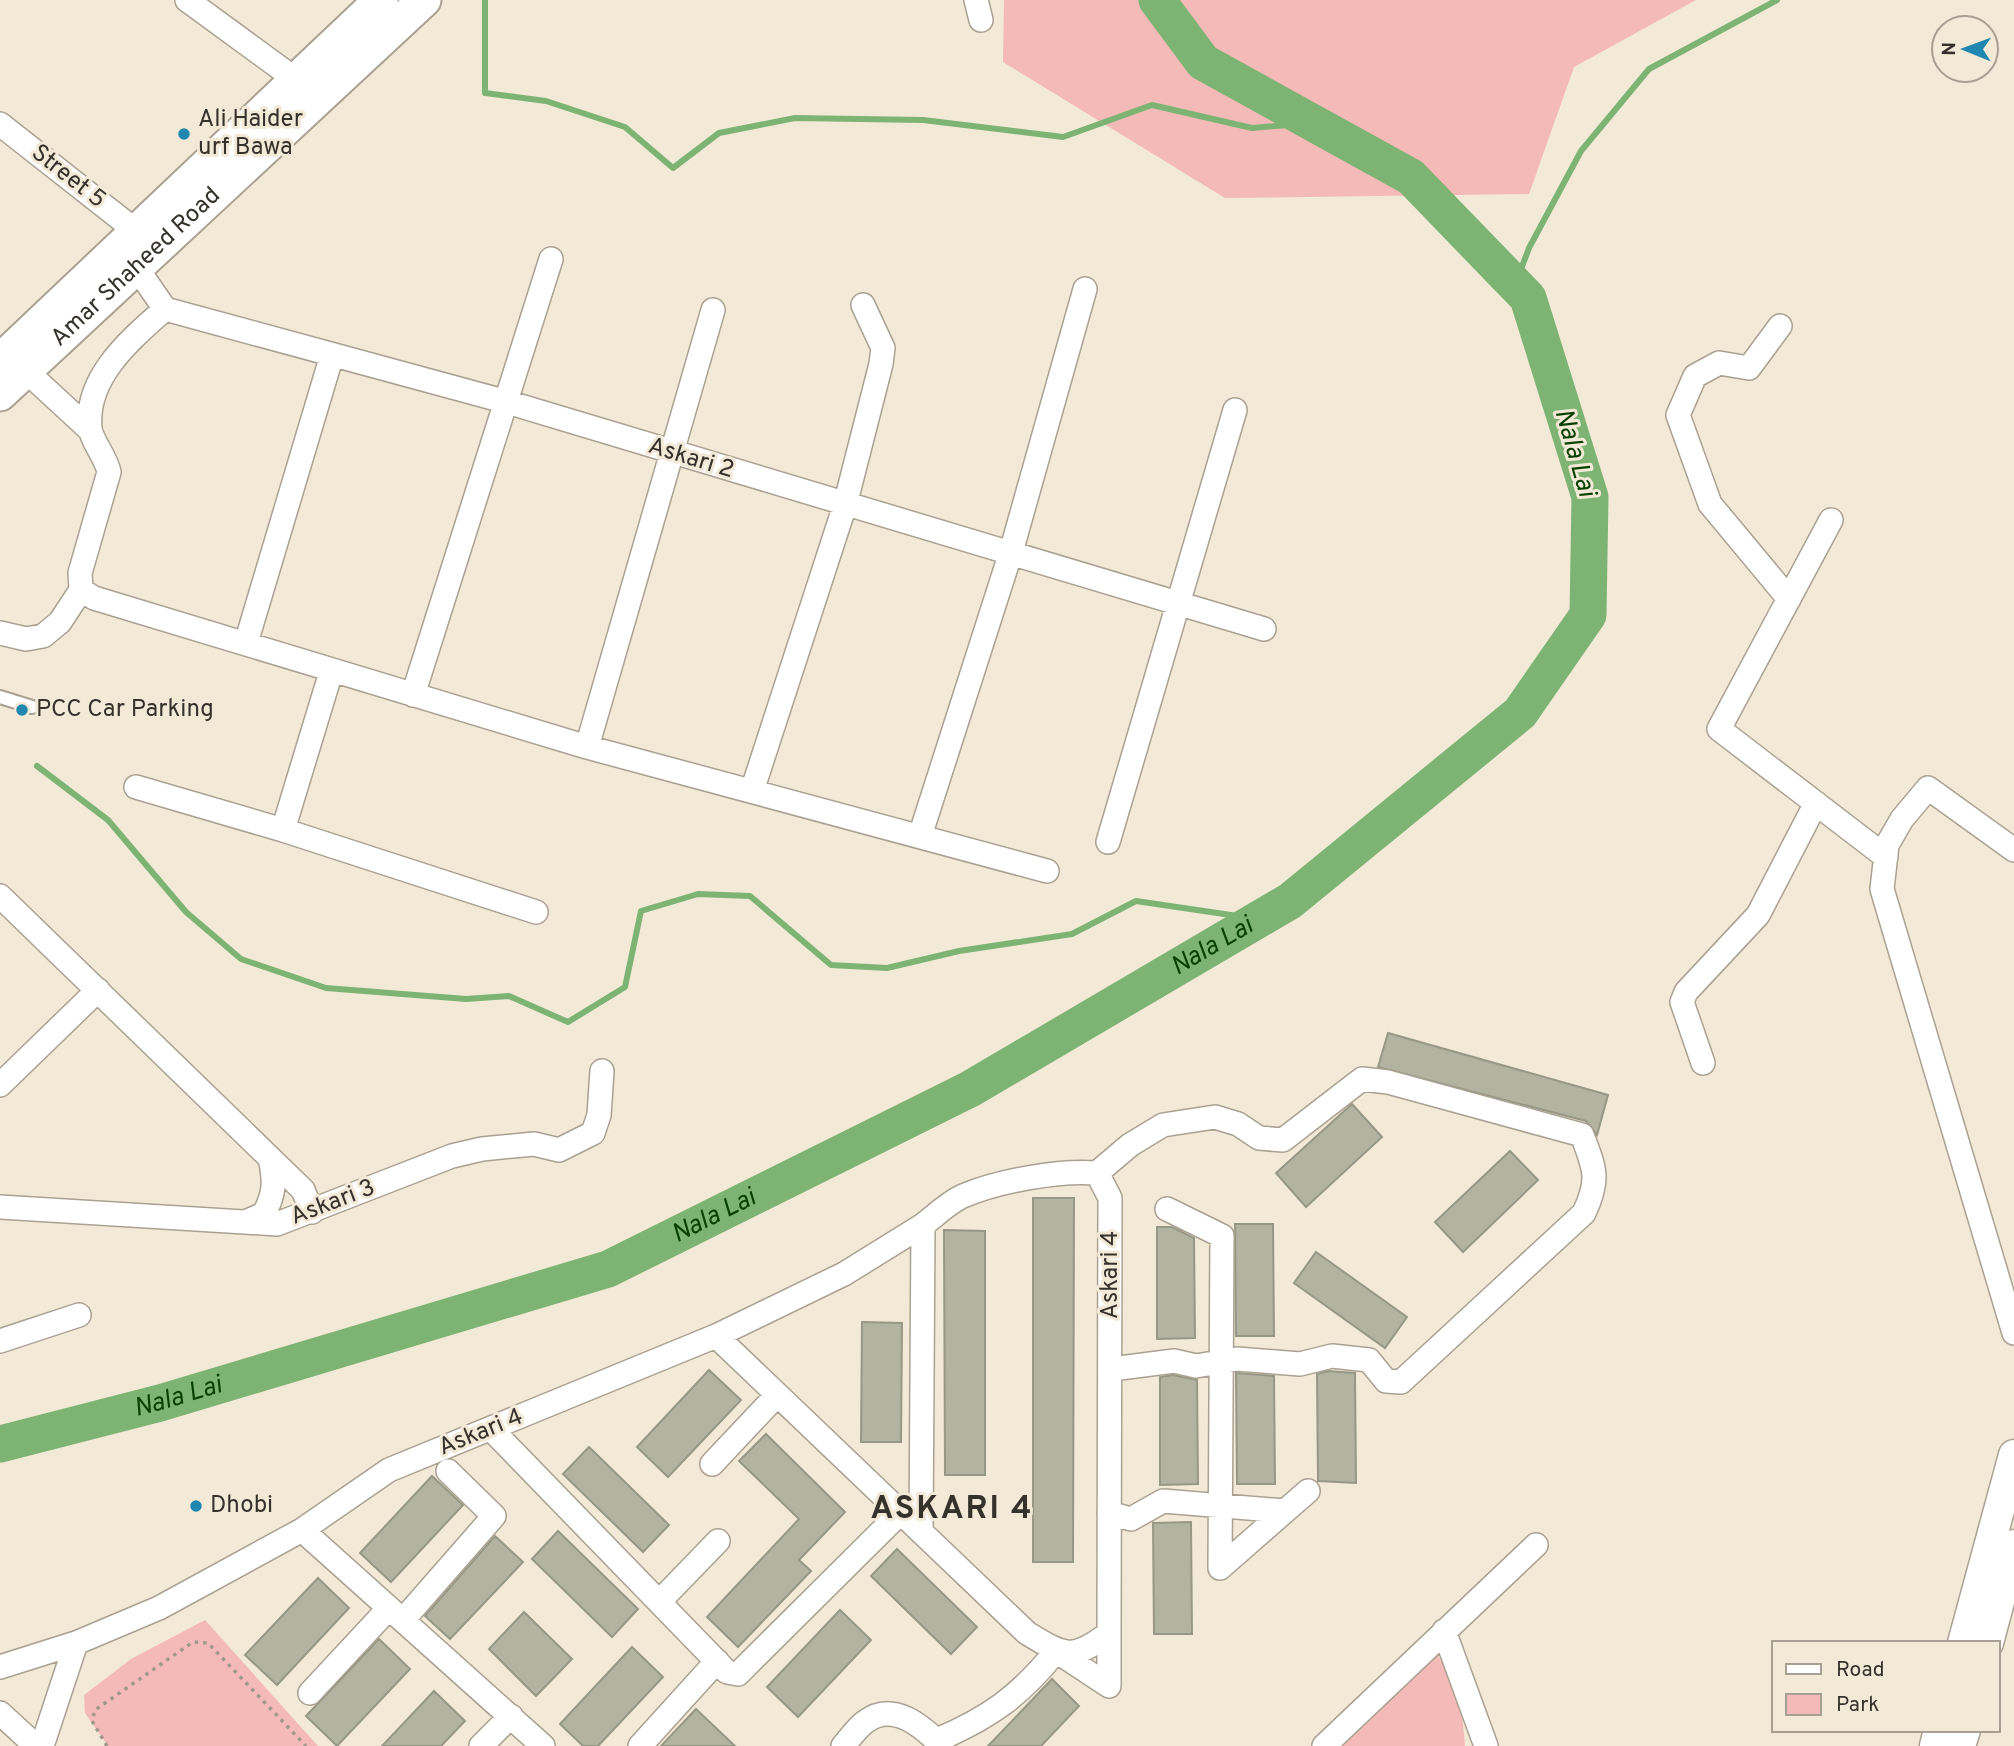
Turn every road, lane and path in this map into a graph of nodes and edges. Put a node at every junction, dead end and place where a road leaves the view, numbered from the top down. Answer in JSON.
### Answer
{"nodes":[{"id":1,"x":187,"y":0,"type":"edge"},
{"id":2,"x":382,"y":0,"type":"edge"},
{"id":3,"x":425,"y":0,"type":"edge"},
{"id":4,"x":295,"y":79,"type":"junction"},
{"id":5,"x":0,"y":124,"type":"edge"},
{"id":6,"x":136,"y":231,"type":"junction"},
{"id":7,"x":551,"y":259,"type":"dead end"},
{"id":8,"x":136,"y":267,"type":"junction"},
{"id":9,"x":1085,"y":289,"type":"dead end"},
{"id":10,"x":863,"y":305,"type":"dead end"},
{"id":11,"x":165,"y":309,"type":"junction"},
{"id":12,"x":713,"y":310,"type":"dead end"},
{"id":13,"x":1780,"y":326,"type":"dead end"},
{"id":14,"x":332,"y":355,"type":"junction"},
{"id":15,"x":8,"y":360,"type":"edge"},
{"id":16,"x":0,"y":394,"type":"edge"},
{"id":17,"x":507,"y":402,"type":"junction"},
{"id":18,"x":1235,"y":411,"type":"dead end"},
{"id":19,"x":90,"y":430,"type":"junction"},
{"id":20,"x":671,"y":453,"type":"junction"},
{"id":21,"x":845,"y":505,"type":"junction"},
{"id":22,"x":1831,"y":520,"type":"dead end"},
{"id":23,"x":1011,"y":552,"type":"junction"},
{"id":24,"x":81,"y":590,"type":"junction"},
{"id":25,"x":1789,"y":599,"type":"junction"},
{"id":26,"x":1179,"y":606,"type":"junction"},
{"id":27,"x":1264,"y":629,"type":"dead end"},
{"id":28,"x":0,"y":633,"type":"edge"},
{"id":29,"x":246,"y":643,"type":"junction"},
{"id":30,"x":331,"y":672,"type":"junction"},
{"id":31,"x":413,"y":695,"type":"junction"},
{"id":32,"x":0,"y":697,"type":"edge"},
{"id":33,"x":32,"y":707,"type":"dead end"},
{"id":34,"x":587,"y":747,"type":"junction"},
{"id":35,"x":136,"y":787,"type":"dead end"},
{"id":36,"x":752,"y":791,"type":"junction"},
{"id":37,"x":1816,"y":803,"type":"junction"},
{"id":38,"x":283,"y":830,"type":"junction"},
{"id":39,"x":919,"y":836,"type":"junction"},
{"id":40,"x":1108,"y":842,"type":"dead end"},
{"id":41,"x":2014,"y":850,"type":"edge"},
{"id":42,"x":1885,"y":857,"type":"junction"},
{"id":43,"x":1047,"y":871,"type":"dead end"},
{"id":44,"x":0,"y":896,"type":"edge"},
{"id":45,"x":536,"y":912,"type":"dead end"},
{"id":46,"x":98,"y":990,"type":"junction"},
{"id":47,"x":1703,"y":1063,"type":"dead end"},
{"id":48,"x":602,"y":1071,"type":"dead end"},
{"id":49,"x":0,"y":1085,"type":"edge"},
{"id":50,"x":270,"y":1158,"type":"junction"},
{"id":51,"x":1097,"y":1173,"type":"junction"},
{"id":52,"x":0,"y":1207,"type":"edge"},
{"id":53,"x":1167,"y":1209,"type":"dead end"},
{"id":54,"x":312,"y":1212,"type":"junction"},
{"id":55,"x":245,"y":1222,"type":"junction"},
{"id":56,"x":923,"y":1225,"type":"junction"},
{"id":57,"x":79,"y":1315,"type":"dead end"},
{"id":58,"x":2014,"y":1333,"type":"edge"},
{"id":59,"x":716,"y":1336,"type":"junction"},
{"id":60,"x":0,"y":1341,"type":"edge"},
{"id":61,"x":1220,"y":1363,"type":"junction"},
{"id":62,"x":1112,"y":1369,"type":"junction"},
{"id":63,"x":776,"y":1396,"type":"junction"},
{"id":64,"x":491,"y":1429,"type":"junction"},
{"id":65,"x":2014,"y":1455,"type":"edge"},
{"id":66,"x":712,"y":1464,"type":"dead end"},
{"id":67,"x":448,"y":1471,"type":"dead end"},
{"id":68,"x":1308,"y":1491,"type":"dead end"},
{"id":69,"x":1220,"y":1506,"type":"junction"},
{"id":70,"x":1285,"y":1511,"type":"junction"},
{"id":71,"x":900,"y":1513,"type":"junction"},
{"id":72,"x":1109,"y":1513,"type":"junction"},
{"id":73,"x":303,"y":1530,"type":"junction"},
{"id":74,"x":920,"y":1532,"type":"junction"},
{"id":75,"x":718,"y":1541,"type":"dead end"},
{"id":76,"x":1536,"y":1545,"type":"dead end"},
{"id":77,"x":2014,"y":1545,"type":"edge"},
{"id":78,"x":659,"y":1602,"type":"junction"},
{"id":79,"x":396,"y":1614,"type":"junction"},
{"id":80,"x":1444,"y":1631,"type":"junction"},
{"id":81,"x":1109,"y":1633,"type":"junction"},
{"id":82,"x":1963,"y":1641,"type":"edge"},
{"id":83,"x":1989,"y":1641,"type":"edge"},
{"id":84,"x":76,"y":1643,"type":"junction"},
{"id":85,"x":1056,"y":1651,"type":"junction"},
{"id":86,"x":717,"y":1661,"type":"junction"},
{"id":87,"x":0,"y":1667,"type":"edge"},
{"id":88,"x":310,"y":1693,"type":"dead end"},
{"id":89,"x":0,"y":1713,"type":"edge"},
{"id":90,"x":511,"y":1716,"type":"junction"},
{"id":91,"x":939,"y":1743,"type":"edge"},
{"id":92,"x":36,"y":1746,"type":"edge"},
{"id":93,"x":42,"y":1746,"type":"edge"},
{"id":94,"x":107,"y":1746,"type":"edge"},
{"id":95,"x":306,"y":1746,"type":"edge"},
{"id":96,"x":481,"y":1746,"type":"edge"},
{"id":97,"x":543,"y":1746,"type":"edge"},
{"id":98,"x":640,"y":1746,"type":"edge"},
{"id":99,"x":843,"y":1746,"type":"edge"},
{"id":100,"x":1324,"y":1746,"type":"edge"},
{"id":101,"x":1486,"y":1746,"type":"edge"}],
"edges":[{"from":1,"to":4,"type":"street"},
{"from":2,"to":4,"type":"main road","name":"Amar Shaheed Road"},
{"from":3,"to":8,"type":"main road","name":"Amar Shaheed Road"},
{"from":4,"to":6,"type":"main road","name":"Amar Shaheed Road"},
{"from":5,"to":6,"type":"street","name":"Street 5"},
{"from":6,"to":15,"type":"main road","name":"Amar Shaheed Road"},
{"from":7,"to":17,"type":"street"},
{"from":8,"to":11,"type":"street"},
{"from":8,"to":15,"type":"main road","name":"Amar Shaheed Road"},
{"from":9,"to":23,"type":"street"},
{"from":10,"to":21,"type":"street"},
{"from":11,"to":14,"type":"street","name":"Askari 2"},
{"from":11,"to":19,"type":"street"},
{"from":12,"to":20,"type":"street"},
{"from":13,"to":25,"type":"street"},
{"from":14,"to":17,"type":"street","name":"Askari 2"},
{"from":14,"to":29,"type":"street"},
{"from":15,"to":16,"type":"main road","name":"Amar Shaheed Road"},
{"from":15,"to":19,"type":"street"},
{"from":17,"to":20,"type":"street","name":"Askari 2"},
{"from":17,"to":31,"type":"street"},
{"from":18,"to":26,"type":"street"},
{"from":19,"to":24,"type":"street"},
{"from":20,"to":21,"type":"street","name":"Askari 2"},
{"from":20,"to":34,"type":"street"},
{"from":21,"to":23,"type":"street","name":"Askari 2"},
{"from":21,"to":36,"type":"street"},
{"from":22,"to":25,"type":"street"},
{"from":23,"to":26,"type":"street","name":"Askari 2"},
{"from":23,"to":39,"type":"street"},
{"from":24,"to":28,"type":"street"},
{"from":24,"to":29,"type":"street"},
{"from":25,"to":37,"type":"street"},
{"from":26,"to":27,"type":"street","name":"Askari 2"},
{"from":26,"to":40,"type":"street"},
{"from":29,"to":30,"type":"street"},
{"from":30,"to":31,"type":"street"},
{"from":30,"to":38,"type":"street"},
{"from":31,"to":34,"type":"street"},
{"from":32,"to":33,"type":"lane"},
{"from":34,"to":36,"type":"street"},
{"from":35,"to":38,"type":"street"},
{"from":36,"to":39,"type":"street"},
{"from":37,"to":42,"type":"street"},
{"from":37,"to":47,"type":"street"},
{"from":38,"to":45,"type":"street"},
{"from":39,"to":43,"type":"street"},
{"from":41,"to":42,"type":"street"},
{"from":42,"to":58,"type":"street"},
{"from":44,"to":46,"type":"street"},
{"from":46,"to":49,"type":"street"},
{"from":46,"to":50,"type":"street"},
{"from":48,"to":54,"type":"street","name":"Askari 3"},
{"from":50,"to":54,"type":"street"},
{"from":50,"to":55,"type":"street"},
{"from":51,"to":56,"type":"street"},
{"from":51,"to":61,"type":"street"},
{"from":51,"to":62,"type":"street","name":"Askari 4"},
{"from":52,"to":55,"type":"street","name":"Askari 3"},
{"from":53,"to":61,"type":"street"},
{"from":54,"to":55,"type":"street","name":"Askari 3"},
{"from":56,"to":59,"type":"street","name":"Askari 4"},
{"from":56,"to":74,"type":"street"},
{"from":57,"to":60,"type":"street"},
{"from":59,"to":63,"type":"street"},
{"from":59,"to":64,"type":"street","name":"Askari 4"},
{"from":61,"to":62,"type":"street"},
{"from":61,"to":69,"type":"street"},
{"from":62,"to":72,"type":"street","name":"Askari 4"},
{"from":63,"to":66,"type":"street"},
{"from":63,"to":71,"type":"street"},
{"from":64,"to":73,"type":"street","name":"Askari 4"},
{"from":64,"to":78,"type":"street"},
{"from":65,"to":82,"type":"street"},
{"from":67,"to":79,"type":"street"},
{"from":68,"to":70,"type":"street"},
{"from":69,"to":70,"type":"street"},
{"from":69,"to":70,"type":"street"},
{"from":69,"to":72,"type":"street"},
{"from":71,"to":74,"type":"street"},
{"from":71,"to":86,"type":"street"},
{"from":72,"to":81,"type":"street","name":"Askari 4"},
{"from":73,"to":79,"type":"street"},
{"from":73,"to":84,"type":"street","name":"Askari 4"},
{"from":74,"to":85,"type":"street"},
{"from":75,"to":78,"type":"street"},
{"from":76,"to":80,"type":"street"},
{"from":77,"to":83,"type":"street"},
{"from":78,"to":86,"type":"street"},
{"from":79,"to":88,"type":"street"},
{"from":79,"to":90,"type":"street"},
{"from":80,"to":100,"type":"street"},
{"from":80,"to":101,"type":"street"},
{"from":81,"to":85,"type":"street"},
{"from":81,"to":85,"type":"street","name":"Askari 4"},
{"from":84,"to":87,"type":"street","name":"Askari 4"},
{"from":84,"to":93,"type":"street"},
{"from":85,"to":91,"type":"street"},
{"from":86,"to":98,"type":"street"},
{"from":89,"to":92,"type":"street"},
{"from":90,"to":96,"type":"street"},
{"from":90,"to":97,"type":"street"},
{"from":91,"to":99,"type":"street"},
{"from":94,"to":95,"type":"path"}]}
